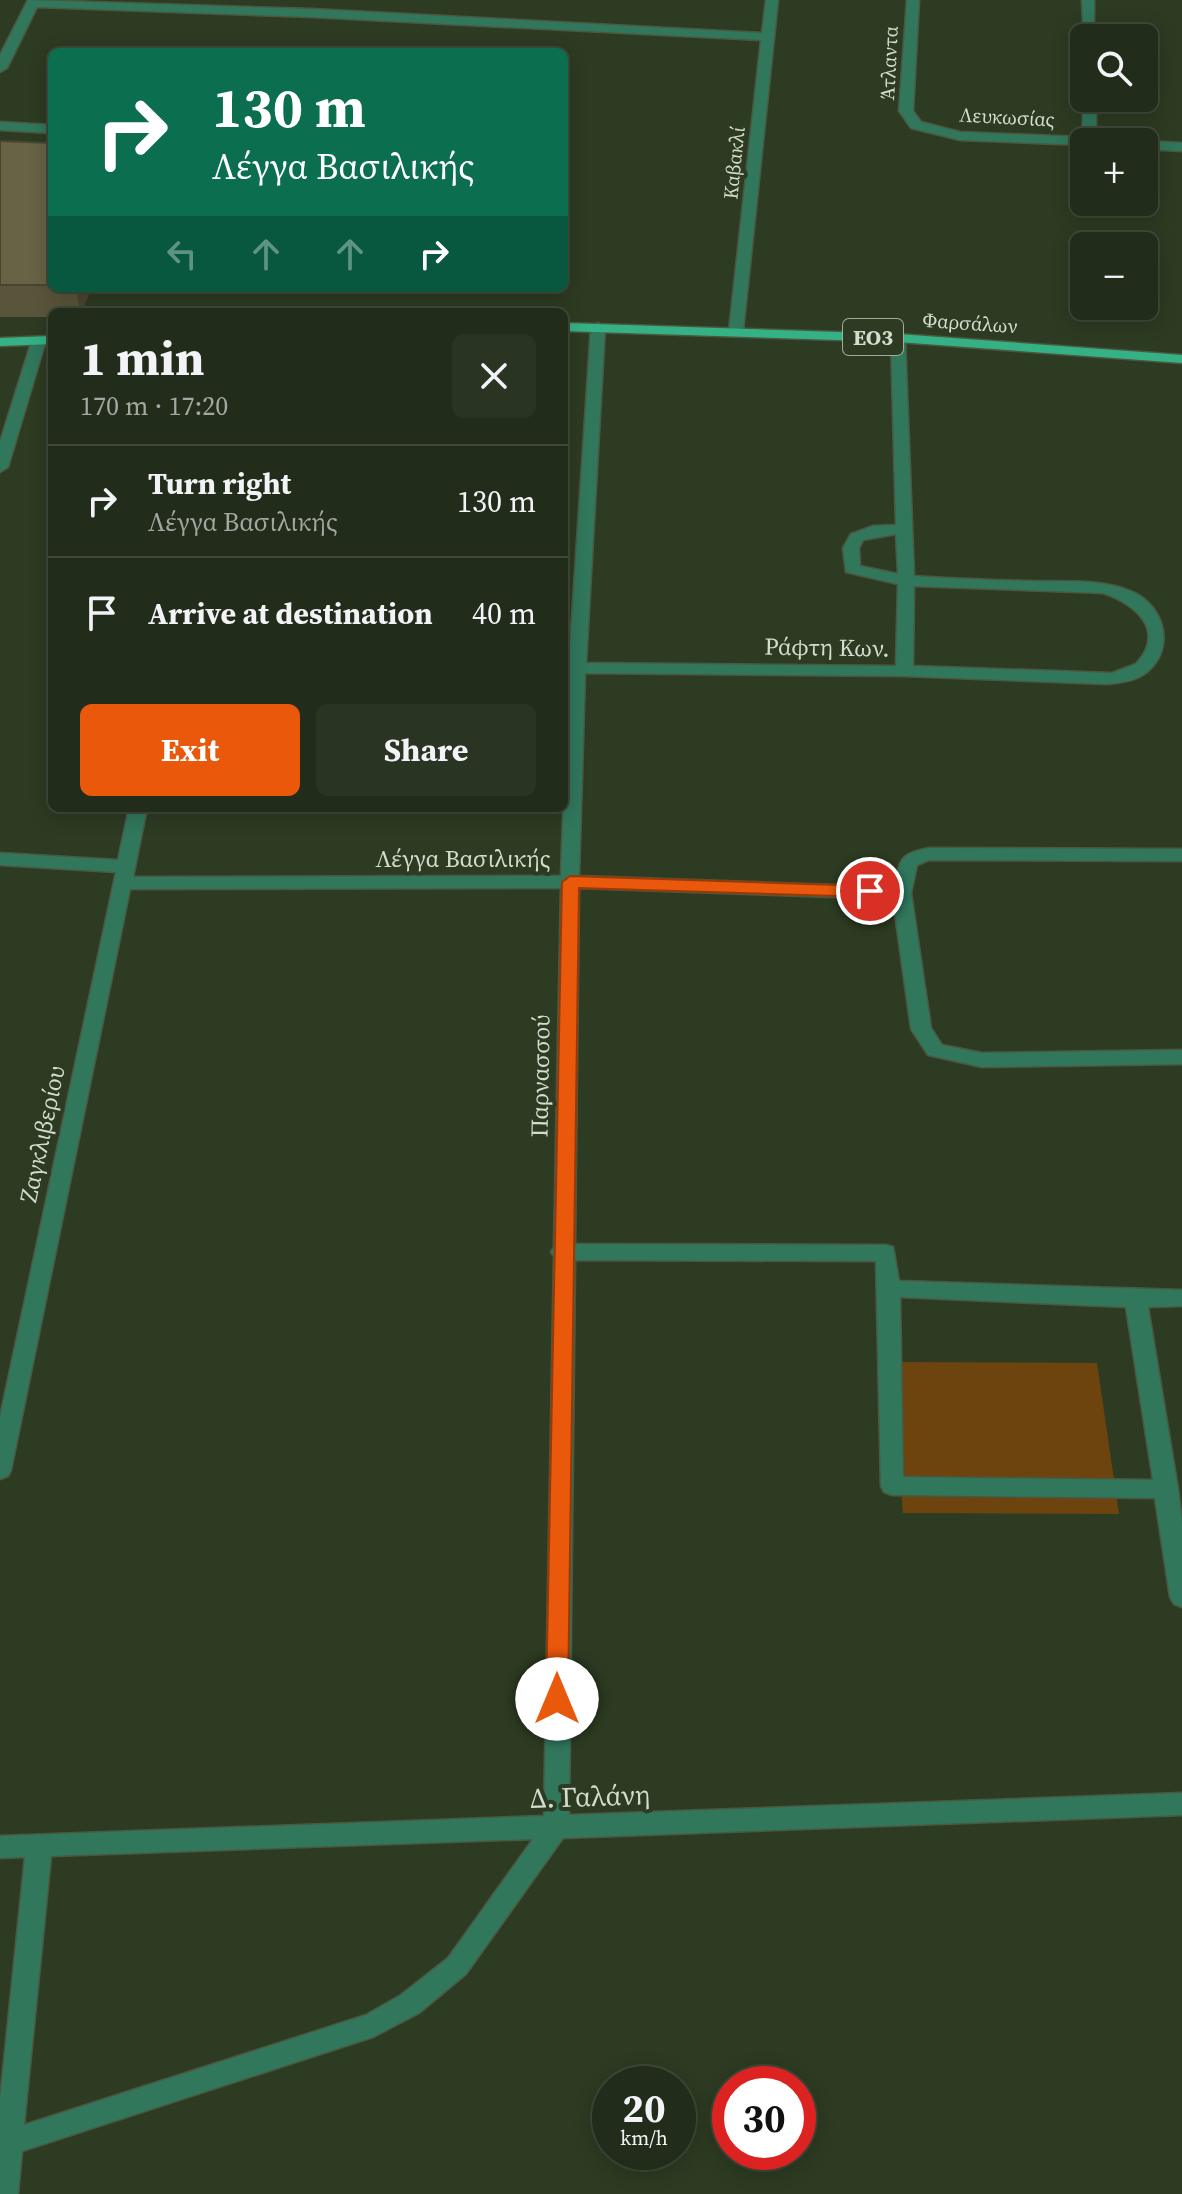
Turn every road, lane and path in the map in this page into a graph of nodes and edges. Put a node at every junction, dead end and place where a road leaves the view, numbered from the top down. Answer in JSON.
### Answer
{"nodes":[{"id":1,"x":772,"y":0,"type":"edge"},
{"id":2,"x":913,"y":0,"type":"edge"},
{"id":3,"x":1088,"y":0,"type":"edge"},
{"id":4,"x":33,"y":2,"type":"edge"},
{"id":5,"x":1088,"y":24,"type":"edge"},
{"id":6,"x":768,"y":37,"type":"junction"},
{"id":7,"x":0,"y":68,"type":"edge"},
{"id":8,"x":916,"y":125,"type":"joint"},
{"id":9,"x":0,"y":126,"type":"edge"},
{"id":10,"x":48,"y":129,"type":"edge"},
{"id":11,"x":1070,"y":141,"type":"edge"},
{"id":12,"x":1158,"y":146,"type":"edge"},
{"id":13,"x":1182,"y":147,"type":"edge"},
{"id":14,"x":568,"y":327,"type":"edge"},
{"id":15,"x":598,"y":327,"type":"junction"},
{"id":16,"x":736,"y":331,"type":"junction"},
{"id":17,"x":898,"y":338,"type":"junction"},
{"id":18,"x":45,"y":340,"type":"edge"},
{"id":19,"x":0,"y":342,"type":"edge"},
{"id":20,"x":1182,"y":359,"type":"edge"},
{"id":21,"x":0,"y":467,"type":"edge"},
{"id":22,"x":904,"y":529,"type":"junction"},
{"id":23,"x":906,"y":580,"type":"junction"},
{"id":24,"x":571,"y":668,"type":"edge"},
{"id":25,"x":904,"y":671,"type":"junction"},
{"id":26,"x":137,"y":812,"type":"edge"},
{"id":27,"x":1182,"y":855,"type":"edge"},
{"id":28,"x":0,"y":859,"type":"edge"},
{"id":29,"x":122,"y":875,"type":"junction"},
{"id":30,"x":570,"y":882,"type":"junction"},
{"id":31,"x":902,"y":893,"type":"junction"},
{"id":32,"x":1182,"y":1057,"type":"edge"},
{"id":33,"x":562,"y":1252,"type":"junction"},
{"id":34,"x":889,"y":1289,"type":"junction"},
{"id":35,"x":1182,"y":1298,"type":"edge"},
{"id":36,"x":1136,"y":1299,"type":"junction"},
{"id":37,"x":0,"y":1470,"type":"edge"},
{"id":38,"x":1167,"y":1489,"type":"junction"},
{"id":39,"x":1182,"y":1597,"type":"edge"},
{"id":40,"x":1182,"y":1804,"type":"edge"},
{"id":41,"x":556,"y":1827,"type":"junction"},
{"id":42,"x":39,"y":1846,"type":"junction"},
{"id":43,"x":0,"y":1847,"type":"edge"},
{"id":44,"x":8,"y":2143,"type":"junction"},
{"id":45,"x":4,"y":2194,"type":"edge"}],
"edges":[{"from":1,"to":6,"type":"street","name":"Καβακλί"},
{"from":2,"to":8,"type":"street","name":"Άτλαντα"},
{"from":3,"to":5,"type":"street"},
{"from":4,"to":6,"type":"street"},
{"from":4,"to":7,"type":"street"},
{"from":6,"to":16,"type":"street","name":"Καβακλί"},
{"from":8,"to":11,"type":"street","name":"Λευκωσίας"},
{"from":9,"to":10,"type":"street"},
{"from":12,"to":13,"type":"street"},
{"from":14,"to":15,"type":"main road","name":"Φαρσάλων","number":"ΕΟ3"},
{"from":15,"to":16,"type":"main road","name":"Φαρσάλων","number":"ΕΟ3"},
{"from":15,"to":24,"type":"street","name":"Παρνασσού"},
{"from":16,"to":17,"type":"main road","name":"Φαρσάλων","number":"ΕΟ3"},
{"from":17,"to":20,"type":"main road","name":"Φαρσάλων","number":"ΕΟ3"},
{"from":17,"to":22,"type":"street"},
{"from":18,"to":19,"type":"main road"},
{"from":18,"to":21,"type":"street"},
{"from":22,"to":23,"type":"street"},
{"from":22,"to":23,"type":"street","name":"Ράφτη Κων."},
{"from":23,"to":25,"type":"street"},
{"from":23,"to":25,"type":"street","name":"Ράφτη Κων."},
{"from":24,"to":25,"type":"street","name":"Ράφτη Κων."},
{"from":24,"to":30,"type":"street","name":"Παρνασσού"},
{"from":26,"to":29,"type":"street","name":"Ζαγκλιβερίου"},
{"from":27,"to":31,"type":"street"},
{"from":28,"to":29,"type":"street","name":"Λέγγα Βασιλικής"},
{"from":29,"to":30,"type":"street","name":"Λέγγα Βασιλικής"},
{"from":29,"to":37,"type":"street","name":"Ζαγκλιβερίου"},
{"from":30,"to":31,"type":"street","name":"Λέγγα Βασιλικής"},
{"from":30,"to":33,"type":"street","name":"Παρνασσού"},
{"from":31,"to":32,"type":"street"},
{"from":33,"to":34,"type":"street"},
{"from":33,"to":41,"type":"street","name":"Παρνασσού"},
{"from":34,"to":36,"type":"street"},
{"from":34,"to":38,"type":"street"},
{"from":35,"to":36,"type":"street"},
{"from":36,"to":38,"type":"street"},
{"from":38,"to":39,"type":"street"},
{"from":40,"to":41,"type":"street","name":"Δ. Γαλάνη"},
{"from":41,"to":42,"type":"street","name":"Δ. Γαλάνη"},
{"from":41,"to":44,"type":"street"},
{"from":42,"to":43,"type":"street","name":"Δ. Γαλάνη"},
{"from":42,"to":44,"type":"street"},
{"from":44,"to":45,"type":"street"}]}
